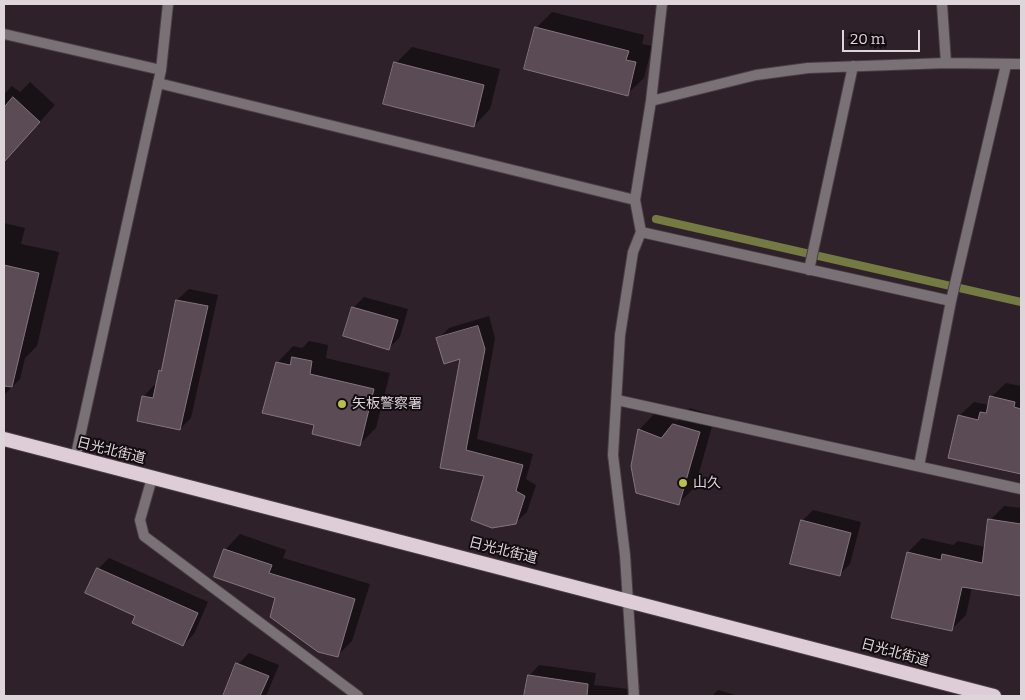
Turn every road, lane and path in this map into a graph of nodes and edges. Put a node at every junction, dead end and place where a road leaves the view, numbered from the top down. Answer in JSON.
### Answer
{"nodes":[{"id":1,"x":168,"y":4,"type":"edge"},
{"id":2,"x":662,"y":4,"type":"edge"},
{"id":3,"x":942,"y":4,"type":"edge"},
{"id":4,"x":4,"y":34,"type":"edge"},
{"id":5,"x":946,"y":63,"type":"junction"},
{"id":6,"x":1006,"y":64,"type":"junction"},
{"id":7,"x":1021,"y":64,"type":"edge"},
{"id":8,"x":853,"y":66,"type":"junction"},
{"id":9,"x":161,"y":70,"type":"junction"},
{"id":10,"x":158,"y":83,"type":"junction"},
{"id":11,"x":651,"y":100,"type":"junction"},
{"id":12,"x":635,"y":200,"type":"junction"},
{"id":13,"x":641,"y":232,"type":"junction"},
{"id":14,"x":809,"y":270,"type":"junction"},
{"id":15,"x":951,"y":300,"type":"junction"},
{"id":16,"x":617,"y":400,"type":"junction"},
{"id":17,"x":4,"y":439,"type":"edge"},
{"id":18,"x":75,"y":459,"type":"junction"},
{"id":19,"x":919,"y":466,"type":"junction"},
{"id":20,"x":152,"y":478,"type":"junction"},
{"id":21,"x":1021,"y":489,"type":"edge"},
{"id":22,"x":628,"y":600,"type":"junction"},
{"id":23,"x":358,"y":696,"type":"edge"},
{"id":24,"x":634,"y":696,"type":"edge"},
{"id":25,"x":994,"y":696,"type":"edge"}],
"edges":[{"from":1,"to":9,"type":"street"},
{"from":2,"to":11,"type":"street"},
{"from":3,"to":5,"type":"street"},
{"from":4,"to":9,"type":"street"},
{"from":5,"to":6,"type":"street"},
{"from":5,"to":8,"type":"street"},
{"from":6,"to":7,"type":"street"},
{"from":6,"to":15,"type":"street"},
{"from":8,"to":11,"type":"street"},
{"from":8,"to":14,"type":"street"},
{"from":9,"to":10,"type":"street"},
{"from":10,"to":12,"type":"street"},
{"from":10,"to":18,"type":"street"},
{"from":11,"to":12,"type":"street"},
{"from":12,"to":13,"type":"street"},
{"from":13,"to":14,"type":"street"},
{"from":13,"to":16,"type":"street"},
{"from":14,"to":15,"type":"street"},
{"from":15,"to":19,"type":"street"},
{"from":16,"to":19,"type":"street"},
{"from":16,"to":22,"type":"street"},
{"from":17,"to":18,"type":"highway","name":"日光北街道"},
{"from":18,"to":20,"type":"highway","name":"日光北街道"},
{"from":19,"to":21,"type":"street"},
{"from":20,"to":22,"type":"highway","name":"日光北街道"},
{"from":20,"to":23,"type":"street"},
{"from":22,"to":24,"type":"street"},
{"from":22,"to":25,"type":"highway","name":"日光北街道"}]}
